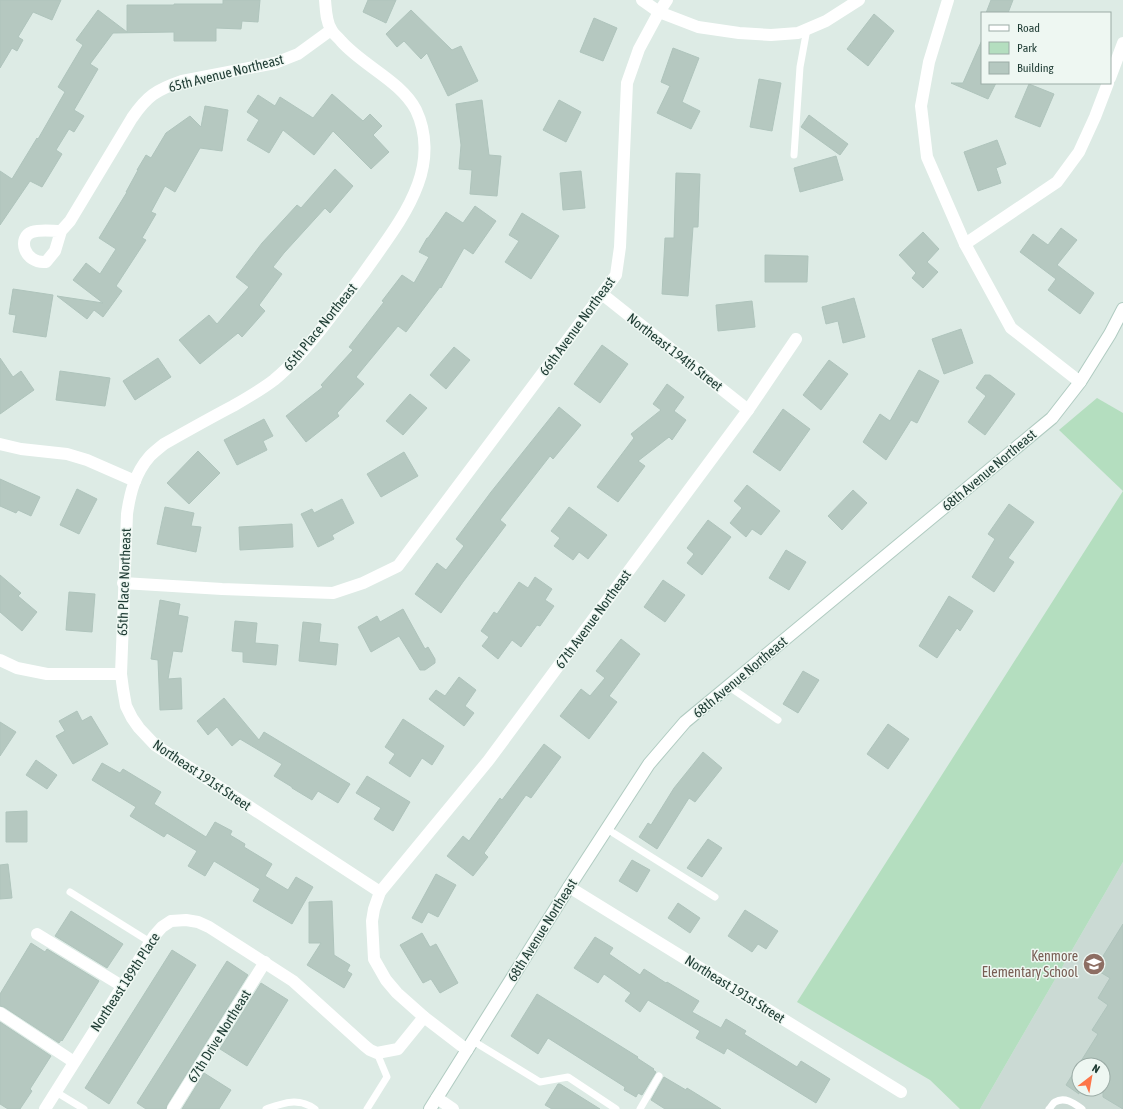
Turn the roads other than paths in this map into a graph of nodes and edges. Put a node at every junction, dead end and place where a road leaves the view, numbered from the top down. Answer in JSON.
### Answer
{"nodes":[{"id":1,"x":325,"y":0,"type":"edge"},
{"id":2,"x":642,"y":0,"type":"edge"},
{"id":3,"x":667,"y":0,"type":"edge"},
{"id":4,"x":859,"y":0,"type":"edge"},
{"id":5,"x":948,"y":0,"type":"edge"},
{"id":6,"x":659,"y":12,"type":"junction"},
{"id":7,"x":807,"y":29,"type":"junction"},
{"id":8,"x":331,"y":30,"type":"junction"},
{"id":9,"x":1123,"y":43,"type":"edge"},
{"id":10,"x":1111,"y":75,"type":"edge"},
{"id":11,"x":1108,"y":84,"type":"edge"},
{"id":12,"x":794,"y":155,"type":"dead end"},
{"id":13,"x":61,"y":231,"type":"dead end"},
{"id":14,"x":966,"y":244,"type":"junction"},
{"id":15,"x":602,"y":294,"type":"junction"},
{"id":16,"x":1123,"y":310,"type":"edge"},
{"id":17,"x":796,"y":339,"type":"dead end"},
{"id":18,"x":1080,"y":382,"type":"junction"},
{"id":19,"x":748,"y":410,"type":"junction"},
{"id":20,"x":0,"y":444,"type":"edge"},
{"id":21,"x":134,"y":481,"type":"junction"},
{"id":22,"x":123,"y":583,"type":"junction"},
{"id":23,"x":0,"y":660,"type":"edge"},
{"id":24,"x":121,"y":674,"type":"junction"},
{"id":25,"x":728,"y":686,"type":"junction"},
{"id":26,"x":778,"y":720,"type":"dead end"},
{"id":27,"x":607,"y":829,"type":"junction"},
{"id":28,"x":569,"y":887,"type":"junction"},
{"id":29,"x":70,"y":892,"type":"dead end"},
{"id":30,"x":380,"y":892,"type":"junction"},
{"id":31,"x":715,"y":897,"type":"dead end"},
{"id":32,"x":37,"y":934,"type":"dead end"},
{"id":33,"x":150,"y":942,"type":"junction"},
{"id":34,"x":265,"y":962,"type":"junction"},
{"id":35,"x":122,"y":986,"type":"junction"},
{"id":36,"x":0,"y":1013,"type":"edge"},
{"id":37,"x":424,"y":1017,"type":"junction"},
{"id":38,"x":470,"y":1045,"type":"junction"},
{"id":39,"x":377,"y":1053,"type":"junction"},
{"id":40,"x":74,"y":1062,"type":"junction"},
{"id":41,"x":659,"y":1076,"type":"dead end"},
{"id":42,"x":56,"y":1092,"type":"junction"},
{"id":43,"x":901,"y":1092,"type":"dead end"},
{"id":44,"x":437,"y":1098,"type":"junction"},
{"id":45,"x":45,"y":1109,"type":"edge"},
{"id":46,"x":84,"y":1109,"type":"edge"},
{"id":47,"x":173,"y":1109,"type":"edge"},
{"id":48,"x":266,"y":1109,"type":"edge"},
{"id":49,"x":315,"y":1109,"type":"edge"},
{"id":50,"x":367,"y":1109,"type":"edge"},
{"id":51,"x":430,"y":1109,"type":"edge"},
{"id":52,"x":453,"y":1109,"type":"edge"},
{"id":53,"x":616,"y":1109,"type":"edge"},
{"id":54,"x":640,"y":1109,"type":"edge"},
{"id":55,"x":1049,"y":1109,"type":"edge"},
{"id":56,"x":1082,"y":1109,"type":"edge"}],
"edges":[{"from":1,"to":8,"type":"street"},
{"from":2,"to":6,"type":"street"},
{"from":3,"to":6,"type":"street","name":"66th Avenue Northeast"},
{"from":4,"to":7,"type":"street"},
{"from":5,"to":14,"type":"street"},
{"from":6,"to":7,"type":"street"},
{"from":6,"to":15,"type":"street","name":"66th Avenue Northeast"},
{"from":7,"to":12,"type":"lane"},
{"from":8,"to":13,"type":"street","name":"65th Avenue Northeast"},
{"from":8,"to":21,"type":"street","name":"65th Place Northeast"},
{"from":9,"to":10,"type":"street"},
{"from":11,"to":14,"type":"street"},
{"from":14,"to":18,"type":"street"},
{"from":15,"to":19,"type":"street","name":"Northeast 194th Street"},
{"from":15,"to":22,"type":"street","name":"66th Avenue Northeast"},
{"from":16,"to":18,"type":"street","name":"68th Avenue Northeast"},
{"from":17,"to":19,"type":"street","name":"67th Avenue Northeast"},
{"from":18,"to":25,"type":"street","name":"68th Avenue Northeast"},
{"from":19,"to":30,"type":"street","name":"67th Avenue Northeast"},
{"from":20,"to":21,"type":"street"},
{"from":21,"to":22,"type":"street","name":"65th Place Northeast"},
{"from":22,"to":24,"type":"street","name":"65th Place Northeast"},
{"from":23,"to":24,"type":"street"},
{"from":24,"to":30,"type":"street","name":"Northeast 191st Street"},
{"from":25,"to":26,"type":"lane"},
{"from":25,"to":27,"type":"street","name":"68th Avenue Northeast"},
{"from":27,"to":28,"type":"street","name":"68th Avenue Northeast"},
{"from":27,"to":31,"type":"lane"},
{"from":28,"to":38,"type":"street","name":"68th Avenue Northeast"},
{"from":28,"to":43,"type":"street","name":"Northeast 191st Street"},
{"from":29,"to":33,"type":"lane"},
{"from":30,"to":37,"type":"street"},
{"from":32,"to":35,"type":"street"},
{"from":33,"to":34,"type":"street","name":"Northeast 189th Place"},
{"from":33,"to":35,"type":"street","name":"Northeast 189th Place"},
{"from":34,"to":39,"type":"street","name":"Northeast 189th Place"},
{"from":34,"to":47,"type":"street","name":"67th Drive Northeast"},
{"from":35,"to":40,"type":"street","name":"Northeast 189th Place"},
{"from":36,"to":40,"type":"street"},
{"from":37,"to":38,"type":"street"},
{"from":37,"to":39,"type":"street"},
{"from":38,"to":44,"type":"street","name":"68th Avenue Northeast"},
{"from":38,"to":53,"type":"lane"},
{"from":39,"to":50,"type":"lane"},
{"from":40,"to":42,"type":"street","name":"Northeast 189th Place"},
{"from":41,"to":54,"type":"lane"},
{"from":42,"to":45,"type":"street","name":"Northeast 189th Place"},
{"from":42,"to":46,"type":"lane"},
{"from":44,"to":51,"type":"street","name":"68th Avenue Northeast"},
{"from":44,"to":52,"type":"street"},
{"from":48,"to":49,"type":"lane"},
{"from":55,"to":56,"type":"lane"}]}
